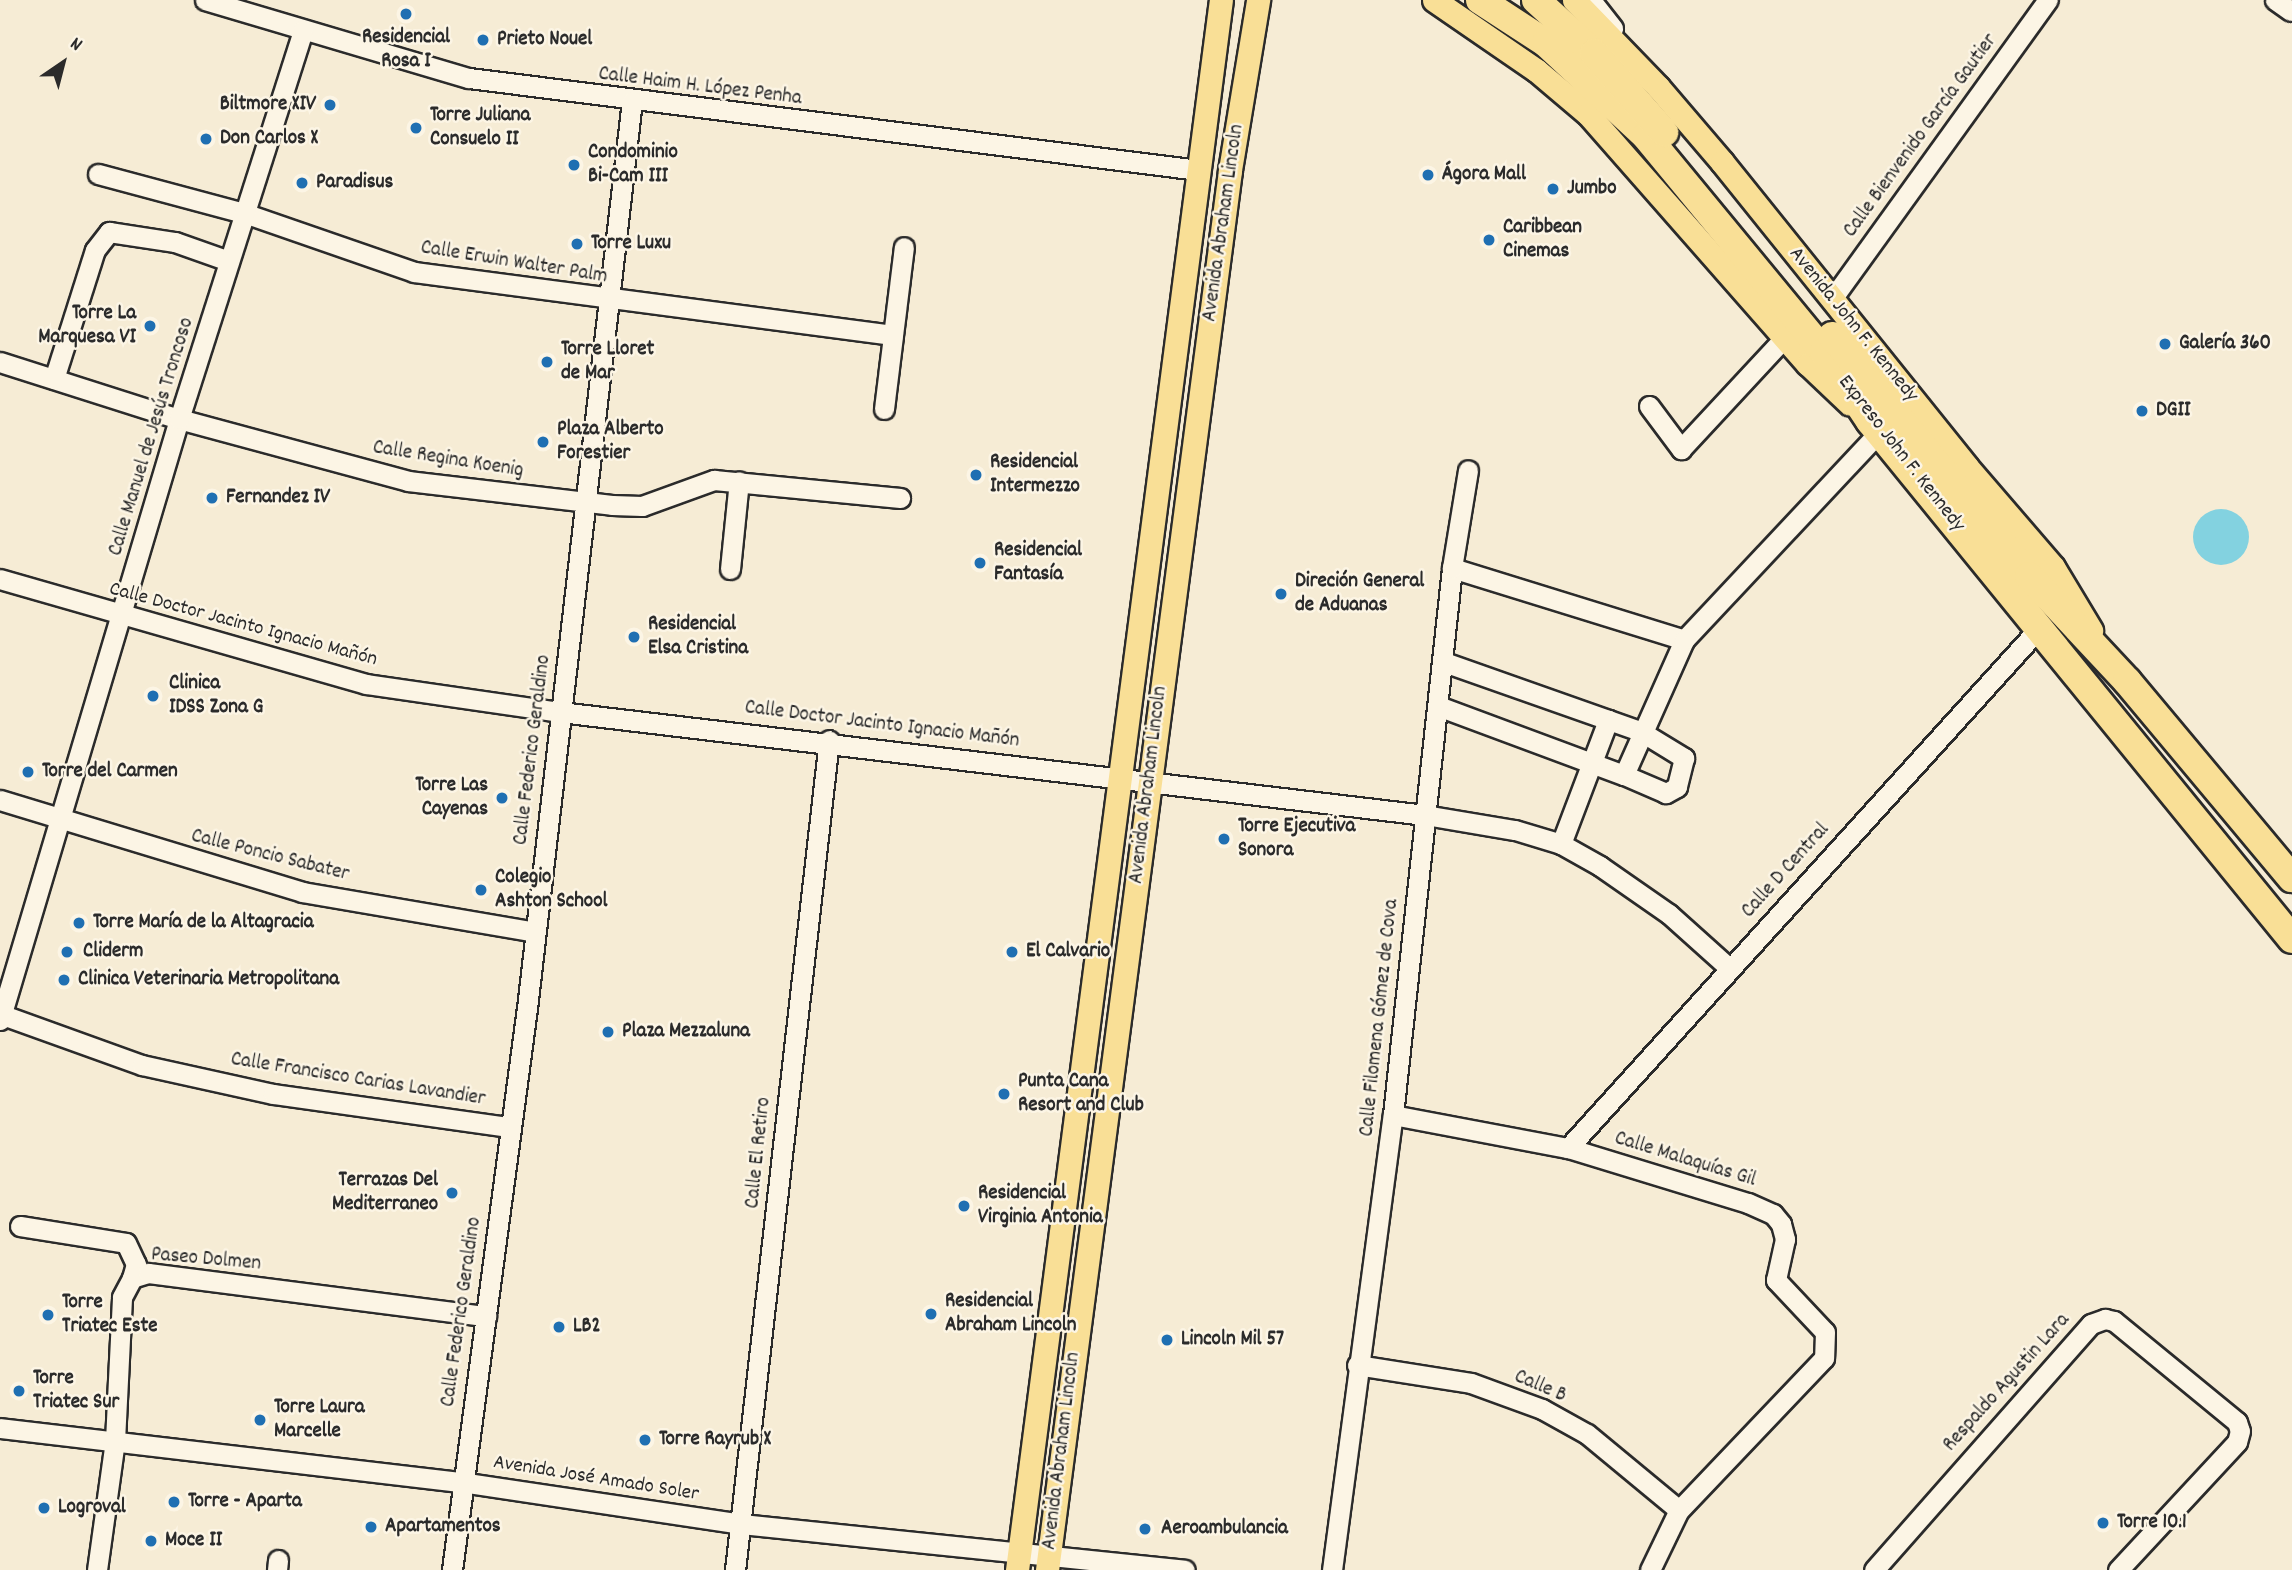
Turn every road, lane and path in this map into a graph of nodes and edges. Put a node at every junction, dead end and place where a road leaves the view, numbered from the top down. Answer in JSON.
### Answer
{"nodes":[{"id":1,"x":205,"y":0,"type":"edge"},
{"id":2,"x":1221,"y":0,"type":"edge"},
{"id":3,"x":1434,"y":0,"type":"edge"},
{"id":4,"x":1480,"y":0,"type":"edge"},
{"id":5,"x":1536,"y":0,"type":"edge"},
{"id":6,"x":1574,"y":0,"type":"edge"},
{"id":7,"x":1591,"y":0,"type":"edge"},
{"id":8,"x":2048,"y":0,"type":"edge"},
{"id":9,"x":2274,"y":0,"type":"edge"},
{"id":10,"x":1260,"y":4,"type":"edge"},
{"id":11,"x":2291,"y":11,"type":"edge"},
{"id":12,"x":303,"y":30,"type":"junction"},
{"id":13,"x":1658,"y":87,"type":"junction"},
{"id":14,"x":632,"y":101,"type":"junction"},
{"id":15,"x":1198,"y":170,"type":"junction"},
{"id":16,"x":98,"y":174,"type":"dead end"},
{"id":17,"x":244,"y":213,"type":"junction"},
{"id":18,"x":904,"y":247,"type":"dead end"},
{"id":19,"x":229,"y":261,"type":"junction"},
{"id":20,"x":1832,"y":299,"type":"junction"},
{"id":21,"x":606,"y":300,"type":"junction"},
{"id":22,"x":893,"y":335,"type":"junction"},
{"id":23,"x":1784,"y":338,"type":"junction"},
{"id":24,"x":0,"y":362,"type":"edge"},
{"id":25,"x":54,"y":379,"type":"junction"},
{"id":26,"x":1649,"y":406,"type":"dead end"},
{"id":27,"x":884,"y":409,"type":"dead end"},
{"id":28,"x":179,"y":419,"type":"junction"},
{"id":29,"x":1874,"y":427,"type":"junction"},
{"id":30,"x":1468,"y":470,"type":"dead end"},
{"id":31,"x":739,"y":481,"type":"junction"},
{"id":32,"x":900,"y":498,"type":"dead end"},
{"id":33,"x":584,"y":502,"type":"junction"},
{"id":34,"x":1452,"y":568,"type":"junction"},
{"id":35,"x":730,"y":569,"type":"dead end"},
{"id":36,"x":0,"y":579,"type":"edge"},
{"id":37,"x":123,"y":616,"type":"junction"},
{"id":38,"x":2040,"y":627,"type":"junction"},
{"id":39,"x":1684,"y":640,"type":"junction"},
{"id":40,"x":1444,"y":662,"type":"junction"},
{"id":41,"x":2113,"y":665,"type":"junction"},
{"id":42,"x":1438,"y":706,"type":"junction"},
{"id":43,"x":560,"y":712,"type":"junction"},
{"id":44,"x":1608,"y":720,"type":"junction"},
{"id":45,"x":1640,"y":731,"type":"junction"},
{"id":46,"x":829,"y":740,"type":"junction"},
{"id":47,"x":1594,"y":764,"type":"junction"},
{"id":48,"x":1624,"y":775,"type":"junction"},
{"id":49,"x":1119,"y":777,"type":"junction"},
{"id":50,"x":1149,"y":780,"type":"junction"},
{"id":51,"x":0,"y":800,"type":"edge"},
{"id":52,"x":1425,"y":815,"type":"junction"},
{"id":53,"x":60,"y":818,"type":"junction"},
{"id":54,"x":1561,"y":844,"type":"junction"},
{"id":55,"x":2292,"y":878,"type":"edge"},
{"id":56,"x":535,"y":932,"type":"junction"},
{"id":57,"x":2292,"y":939,"type":"edge"},
{"id":58,"x":1728,"y":967,"type":"junction"},
{"id":59,"x":1,"y":1016,"type":"edge"},
{"id":60,"x":1393,"y":1115,"type":"junction"},
{"id":61,"x":509,"y":1126,"type":"junction"},
{"id":62,"x":1568,"y":1148,"type":"junction"},
{"id":63,"x":20,"y":1226,"type":"dead end"},
{"id":64,"x":132,"y":1279,"type":"junction"},
{"id":65,"x":486,"y":1316,"type":"junction"},
{"id":66,"x":1357,"y":1365,"type":"junction"},
{"id":67,"x":0,"y":1428,"type":"edge"},
{"id":68,"x":115,"y":1441,"type":"junction"},
{"id":69,"x":461,"y":1482,"type":"junction"},
{"id":70,"x":1679,"y":1510,"type":"junction"},
{"id":71,"x":741,"y":1524,"type":"junction"},
{"id":72,"x":1018,"y":1561,"type":"edge"},
{"id":73,"x":1048,"y":1563,"type":"edge"},
{"id":74,"x":97,"y":1570,"type":"edge"},
{"id":75,"x":452,"y":1570,"type":"edge"},
{"id":76,"x":735,"y":1570,"type":"edge"},
{"id":77,"x":1185,"y":1570,"type":"edge"},
{"id":78,"x":1332,"y":1570,"type":"edge"},
{"id":79,"x":1650,"y":1570,"type":"edge"},
{"id":80,"x":1874,"y":1570,"type":"edge"},
{"id":81,"x":2118,"y":1570,"type":"edge"}],
"edges":[{"from":1,"to":12,"type":"street","name":"Calle Haim H. López Penha"},
{"from":2,"to":15,"type":"main road","name":"Avenida Abraham Lincoln"},
{"from":3,"to":23,"type":"main road"},
{"from":4,"to":29,"type":"highway","name":"Expreso John F. Kennedy"},
{"from":5,"to":41,"type":"highway","name":"Expreso John F. Kennedy"},
{"from":6,"to":13,"type":"main road","name":"Avenida John F. Kennedy"},
{"from":7,"to":13,"type":"street"},
{"from":8,"to":20,"type":"street","name":"Calle Bienvenido García Gautier"},
{"from":9,"to":11,"type":"street"},
{"from":10,"to":50,"type":"main road","name":"Avenida Abraham Lincoln"},
{"from":12,"to":14,"type":"street","name":"Calle Haim H. López Penha"},
{"from":12,"to":17,"type":"street","name":"Calle Manuel de Jesús Troncoso"},
{"from":13,"to":20,"type":"main road","name":"Avenida John F. Kennedy"},
{"from":14,"to":15,"type":"street","name":"Calle Haim H. López Penha"},
{"from":14,"to":21,"type":"street","name":"Calle Federico Geraldino"},
{"from":15,"to":49,"type":"main road","name":"Avenida Abraham Lincoln"},
{"from":16,"to":17,"type":"street","name":"Calle Erwin Walter Palm"},
{"from":17,"to":19,"type":"street","name":"Calle Manuel de Jesús Troncoso"},
{"from":17,"to":21,"type":"street","name":"Calle Erwin Walter Palm"},
{"from":18,"to":22,"type":"street"},
{"from":19,"to":25,"type":"street"},
{"from":19,"to":28,"type":"street","name":"Calle Manuel de Jesús Troncoso"},
{"from":20,"to":41,"type":"main road","name":"Avenida John F. Kennedy"},
{"from":21,"to":22,"type":"street","name":"Calle Erwin Walter Palm"},
{"from":21,"to":33,"type":"street","name":"Calle Federico Geraldino"},
{"from":22,"to":27,"type":"street"},
{"from":23,"to":26,"type":"street"},
{"from":23,"to":29,"type":"main road"},
{"from":24,"to":25,"type":"street","name":"Calle Regina Koenig"},
{"from":25,"to":28,"type":"street","name":"Calle Regina Koenig"},
{"from":28,"to":33,"type":"street","name":"Calle Regina Koenig"},
{"from":28,"to":37,"type":"street","name":"Calle Manuel de Jesús Troncoso"},
{"from":29,"to":38,"type":"highway","name":"Expreso John F. Kennedy"},
{"from":29,"to":39,"type":"street"},
{"from":30,"to":34,"type":"street","name":"Calle Filomena Gómez de Cova"},
{"from":31,"to":32,"type":"street","name":"Calle Regina Koenig"},
{"from":31,"to":33,"type":"street","name":"Calle Regina Koenig"},
{"from":31,"to":35,"type":"street"},
{"from":33,"to":43,"type":"street","name":"Calle Federico Geraldino"},
{"from":34,"to":39,"type":"street"},
{"from":34,"to":40,"type":"street","name":"Calle Filomena Gómez de Cova"},
{"from":36,"to":37,"type":"street","name":"Calle Doctor Jacinto Ignacio Mañón"},
{"from":37,"to":43,"type":"street","name":"Calle Doctor Jacinto Ignacio Mañón"},
{"from":37,"to":53,"type":"street","name":"Calle Manuel de Jesús Troncoso"},
{"from":38,"to":57,"type":"highway","name":"Expreso John F. Kennedy"},
{"from":38,"to":58,"type":"street","name":"Calle D Central"},
{"from":39,"to":45,"type":"street"},
{"from":40,"to":42,"type":"street","name":"Calle Filomena Gómez de Cova"},
{"from":40,"to":44,"type":"street"},
{"from":41,"to":55,"type":"highway","name":"Expreso John F. Kennedy"},
{"from":42,"to":47,"type":"street"},
{"from":42,"to":52,"type":"street","name":"Calle Filomena Gómez de Cova"},
{"from":43,"to":46,"type":"street","name":"Calle Doctor Jacinto Ignacio Mañón"},
{"from":43,"to":56,"type":"street","name":"Calle Federico Geraldino"},
{"from":44,"to":45,"type":"street"},
{"from":44,"to":47,"type":"street"},
{"from":45,"to":48,"type":"street"},
{"from":45,"to":48,"type":"street"},
{"from":46,"to":49,"type":"street","name":"Calle Doctor Jacinto Ignacio Mañón"},
{"from":46,"to":71,"type":"street","name":"Calle El Retiro"},
{"from":47,"to":48,"type":"street"},
{"from":47,"to":54,"type":"street"},
{"from":49,"to":50,"type":"street","name":"Calle Doctor Jacinto Ignacio Mañón"},
{"from":49,"to":72,"type":"main road","name":"Avenida Abraham Lincoln"},
{"from":50,"to":52,"type":"street","name":"Calle Doctor Jacinto Ignacio Mañón"},
{"from":50,"to":73,"type":"main road","name":"Avenida Abraham Lincoln"},
{"from":51,"to":53,"type":"street","name":"Calle Poncio Sabater"},
{"from":52,"to":54,"type":"street","name":"Calle Doctor Jacinto Ignacio Mañón"},
{"from":52,"to":60,"type":"street","name":"Calle Filomena Gómez de Cova"},
{"from":53,"to":56,"type":"street","name":"Calle Poncio Sabater"},
{"from":53,"to":59,"type":"street","name":"Calle Manuel de Jesús Troncoso"},
{"from":54,"to":58,"type":"street","name":"Calle Doctor Jacinto Ignacio Mañón"},
{"from":56,"to":61,"type":"street","name":"Calle Federico Geraldino"},
{"from":58,"to":62,"type":"street","name":"Calle D Central"},
{"from":59,"to":61,"type":"street","name":"Calle Francisco Carias Lavandier"},
{"from":60,"to":62,"type":"street","name":"Calle Malaquías Gil"},
{"from":60,"to":66,"type":"street","name":"Calle Filomena Gómez de Cova"},
{"from":61,"to":65,"type":"street","name":"Calle Federico Geraldino"},
{"from":62,"to":70,"type":"street","name":"Calle Malaquías Gil"},
{"from":63,"to":64,"type":"street"},
{"from":64,"to":65,"type":"street","name":"Paseo Dolmen"},
{"from":64,"to":68,"type":"street","name":"Paseo Dolmen"},
{"from":65,"to":69,"type":"street","name":"Calle Federico Geraldino"},
{"from":66,"to":70,"type":"street","name":"Calle B"},
{"from":66,"to":78,"type":"street","name":"Calle Filomena Gómez de Cova"},
{"from":67,"to":68,"type":"street","name":"Avenida José Amado Soler"},
{"from":68,"to":69,"type":"street","name":"Avenida José Amado Soler"},
{"from":68,"to":74,"type":"street","name":"Paseo Dolmen"},
{"from":69,"to":71,"type":"street","name":"Avenida José Amado Soler"},
{"from":69,"to":75,"type":"street","name":"Calle Federico Geraldino"},
{"from":70,"to":79,"type":"street","name":"Calle Malaquías Gil"},
{"from":71,"to":72,"type":"street","name":"Avenida José Amado Soler"},
{"from":71,"to":76,"type":"street","name":"Calle El Retiro"},
{"from":72,"to":73,"type":"street","name":"Avenida José Amado Soler"},
{"from":73,"to":77,"type":"street","name":"Avenida José Amado Soler"},
{"from":80,"to":81,"type":"street","name":"Respaldo Agustin Lara"}]}
